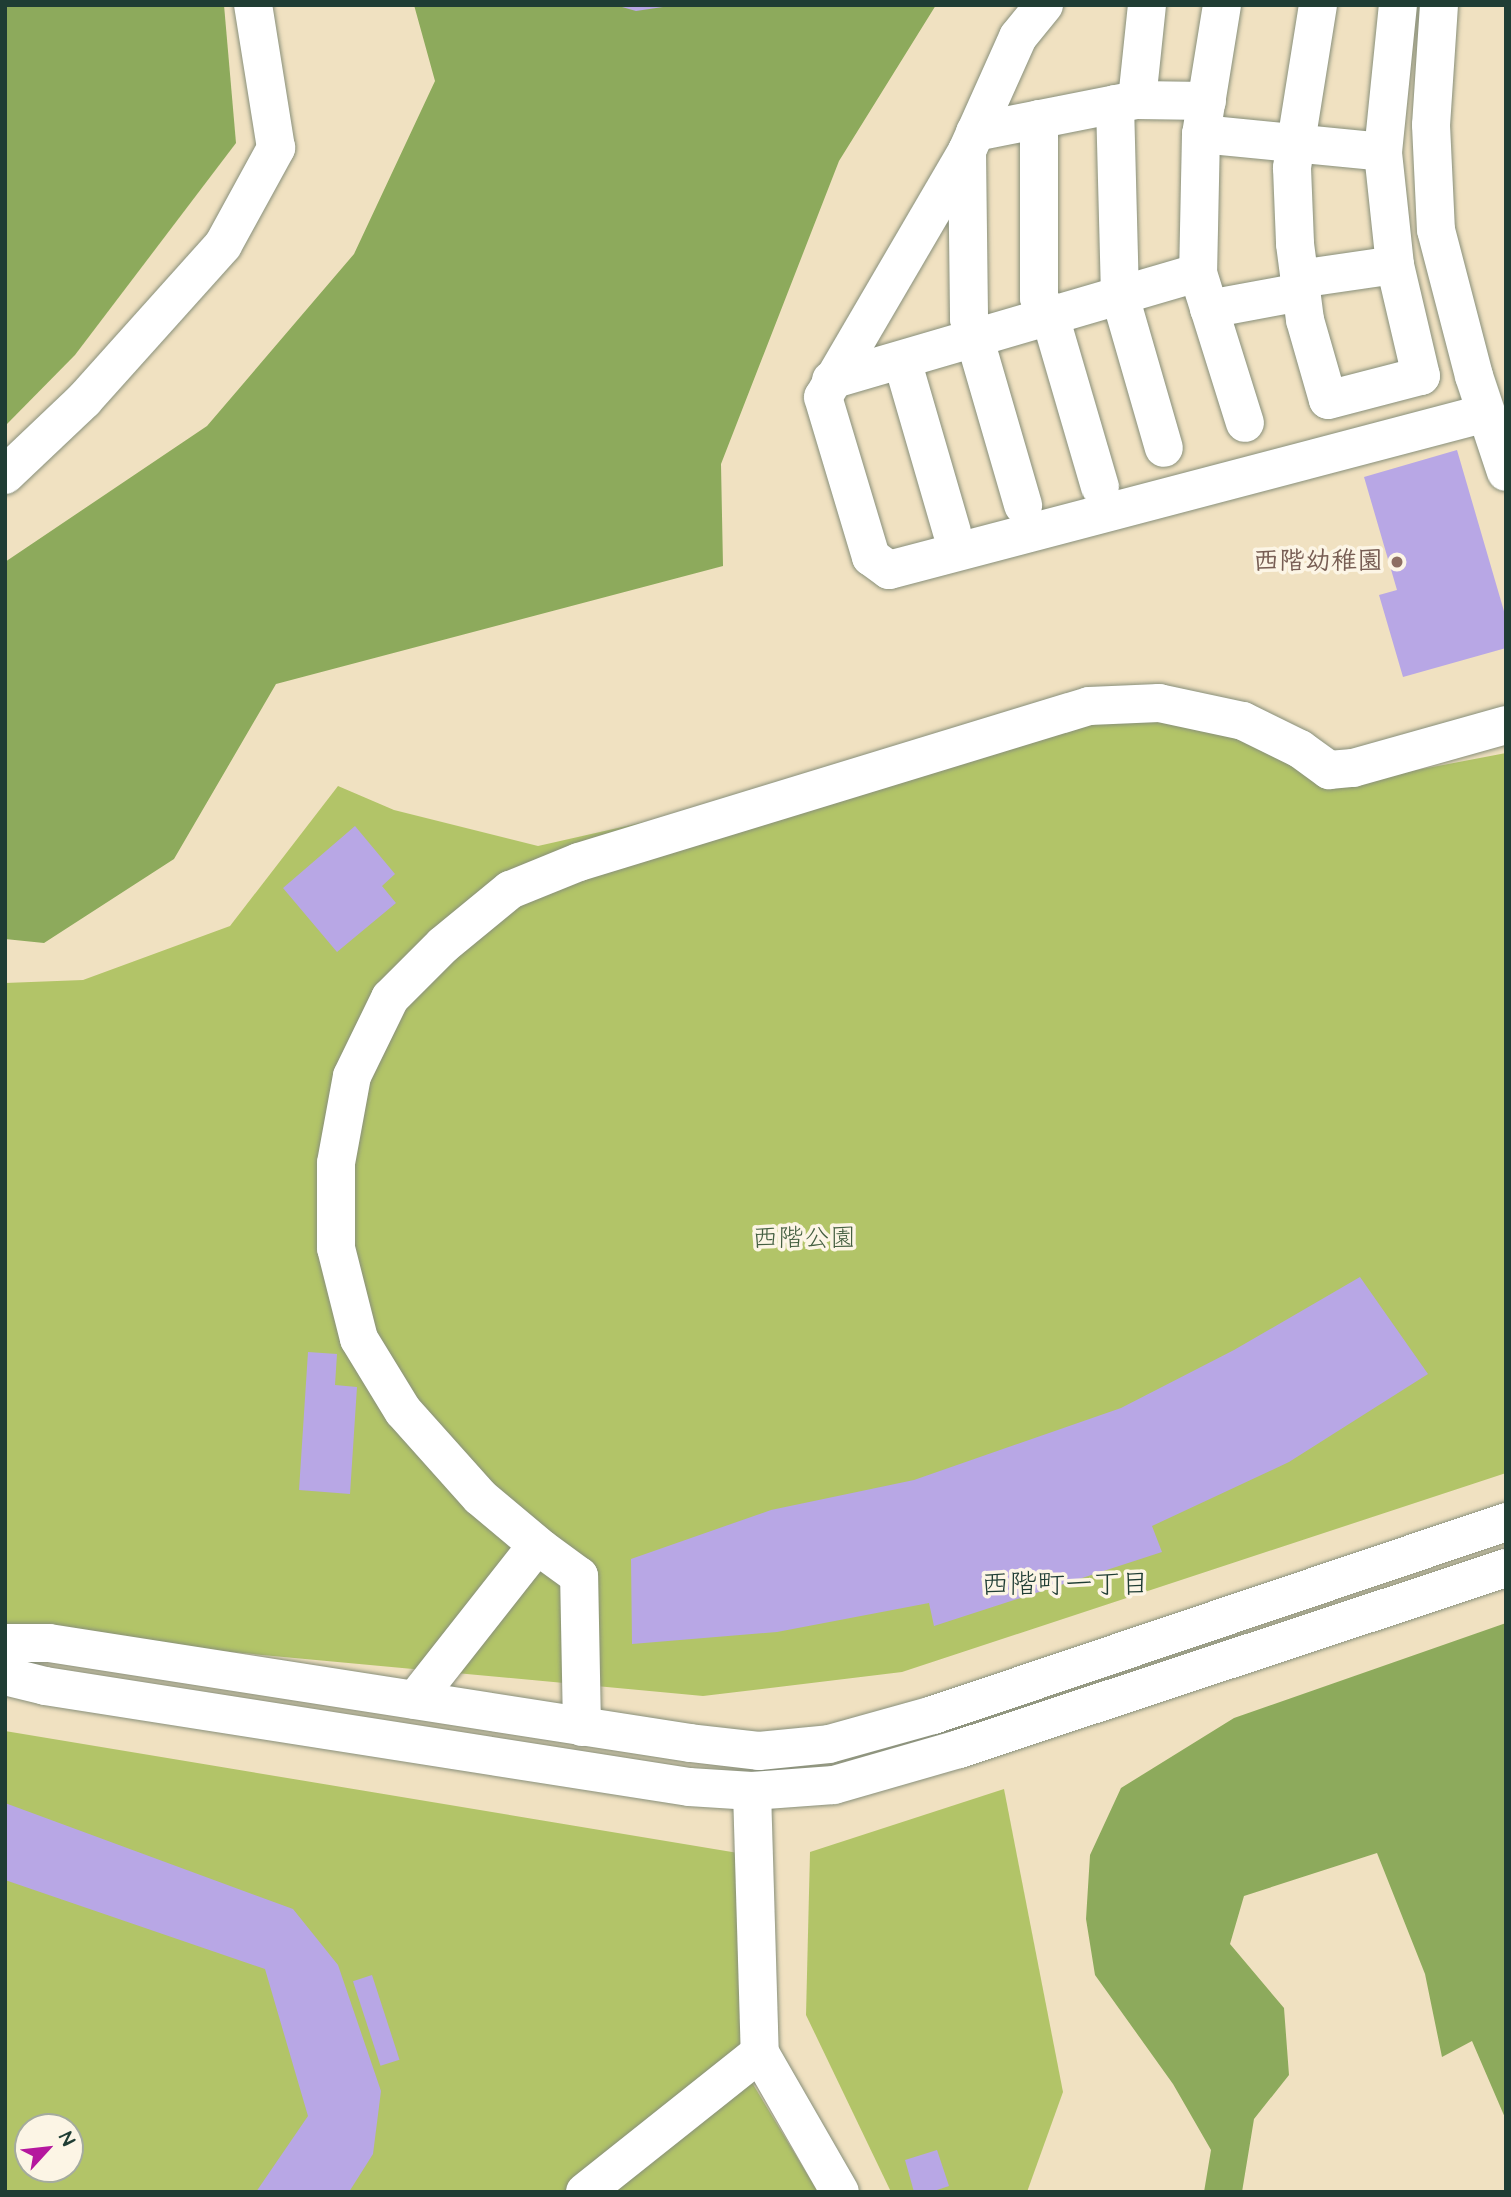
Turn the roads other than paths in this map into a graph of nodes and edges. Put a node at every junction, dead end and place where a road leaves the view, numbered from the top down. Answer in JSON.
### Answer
{"nodes":[{"id":1,"x":253,"y":5,"type":"edge"},
{"id":2,"x":1044,"y":5,"type":"edge"},
{"id":3,"x":1147,"y":5,"type":"edge"},
{"id":4,"x":1222,"y":5,"type":"edge"},
{"id":5,"x":1318,"y":5,"type":"edge"},
{"id":6,"x":1398,"y":5,"type":"edge"},
{"id":7,"x":1439,"y":5,"type":"edge"},
{"id":8,"x":1126,"y":102,"type":"junction"},
{"id":9,"x":1204,"y":118,"type":"junction"},
{"id":10,"x":1039,"y":120,"type":"junction"},
{"id":11,"x":971,"y":141,"type":"junction"},
{"id":12,"x":1296,"y":145,"type":"junction"},
{"id":13,"x":1383,"y":152,"type":"junction"},
{"id":14,"x":1395,"y":265,"type":"junction"},
{"id":15,"x":1198,"y":273,"type":"junction"},
{"id":16,"x":1300,"y":286,"type":"junction"},
{"id":17,"x":1120,"y":296,"type":"junction"},
{"id":18,"x":1209,"y":309,"type":"junction"},
{"id":19,"x":1050,"y":316,"type":"junction"},
{"id":20,"x":974,"y":338,"type":"junction"},
{"id":21,"x":902,"y":360,"type":"junction"},
{"id":22,"x":831,"y":380,"type":"junction"},
{"id":23,"x":1486,"y":412,"type":"junction"},
{"id":24,"x":1245,"y":424,"type":"dead end"},
{"id":25,"x":1164,"y":448,"type":"dead end"},
{"id":26,"x":1506,"y":472,"type":"edge"},
{"id":27,"x":5,"y":475,"type":"edge"},
{"id":28,"x":1100,"y":487,"type":"dead end"},
{"id":29,"x":1023,"y":505,"type":"dead end"},
{"id":30,"x":952,"y":532,"type":"dead end"},
{"id":31,"x":1506,"y":725,"type":"edge"},
{"id":32,"x":1506,"y":1522,"type":"edge"},
{"id":33,"x":537,"y":1545,"type":"junction"},
{"id":34,"x":1506,"y":1568,"type":"edge"},
{"id":35,"x":5,"y":1643,"type":"edge"},
{"id":36,"x":5,"y":1676,"type":"edge"},
{"id":37,"x":415,"y":1700,"type":"junction"},
{"id":38,"x":582,"y":1727,"type":"junction"},
{"id":39,"x":752,"y":1791,"type":"junction"},
{"id":40,"x":760,"y":2053,"type":"junction"},
{"id":41,"x":585,"y":2192,"type":"edge"},
{"id":42,"x":840,"y":2192,"type":"edge"}],
"edges":[{"from":1,"to":27,"type":"street"},
{"from":2,"to":11,"type":"street"},
{"from":3,"to":8,"type":"street"},
{"from":4,"to":9,"type":"street"},
{"from":5,"to":12,"type":"street"},
{"from":6,"to":13,"type":"street"},
{"from":7,"to":23,"type":"street"},
{"from":8,"to":9,"type":"street"},
{"from":8,"to":10,"type":"street"},
{"from":8,"to":17,"type":"street"},
{"from":9,"to":12,"type":"street"},
{"from":9,"to":15,"type":"street"},
{"from":10,"to":11,"type":"street"},
{"from":10,"to":19,"type":"street"},
{"from":11,"to":20,"type":"street"},
{"from":11,"to":22,"type":"street"},
{"from":12,"to":13,"type":"street"},
{"from":12,"to":16,"type":"street"},
{"from":13,"to":14,"type":"street"},
{"from":14,"to":16,"type":"street"},
{"from":14,"to":16,"type":"street"},
{"from":15,"to":17,"type":"street"},
{"from":15,"to":18,"type":"street"},
{"from":16,"to":18,"type":"street"},
{"from":17,"to":19,"type":"street"},
{"from":17,"to":25,"type":"street"},
{"from":18,"to":24,"type":"street"},
{"from":19,"to":20,"type":"street"},
{"from":19,"to":28,"type":"street"},
{"from":20,"to":21,"type":"street"},
{"from":20,"to":29,"type":"street"},
{"from":21,"to":22,"type":"street"},
{"from":21,"to":30,"type":"street"},
{"from":22,"to":23,"type":"street"},
{"from":23,"to":26,"type":"street"},
{"from":31,"to":33,"type":"street"},
{"from":32,"to":38,"type":"street"},
{"from":33,"to":37,"type":"street"},
{"from":33,"to":38,"type":"street"},
{"from":34,"to":39,"type":"street"},
{"from":35,"to":37,"type":"street"},
{"from":36,"to":39,"type":"street"},
{"from":37,"to":38,"type":"street"},
{"from":39,"to":40,"type":"street"},
{"from":40,"to":41,"type":"street"},
{"from":40,"to":42,"type":"street"}]}
